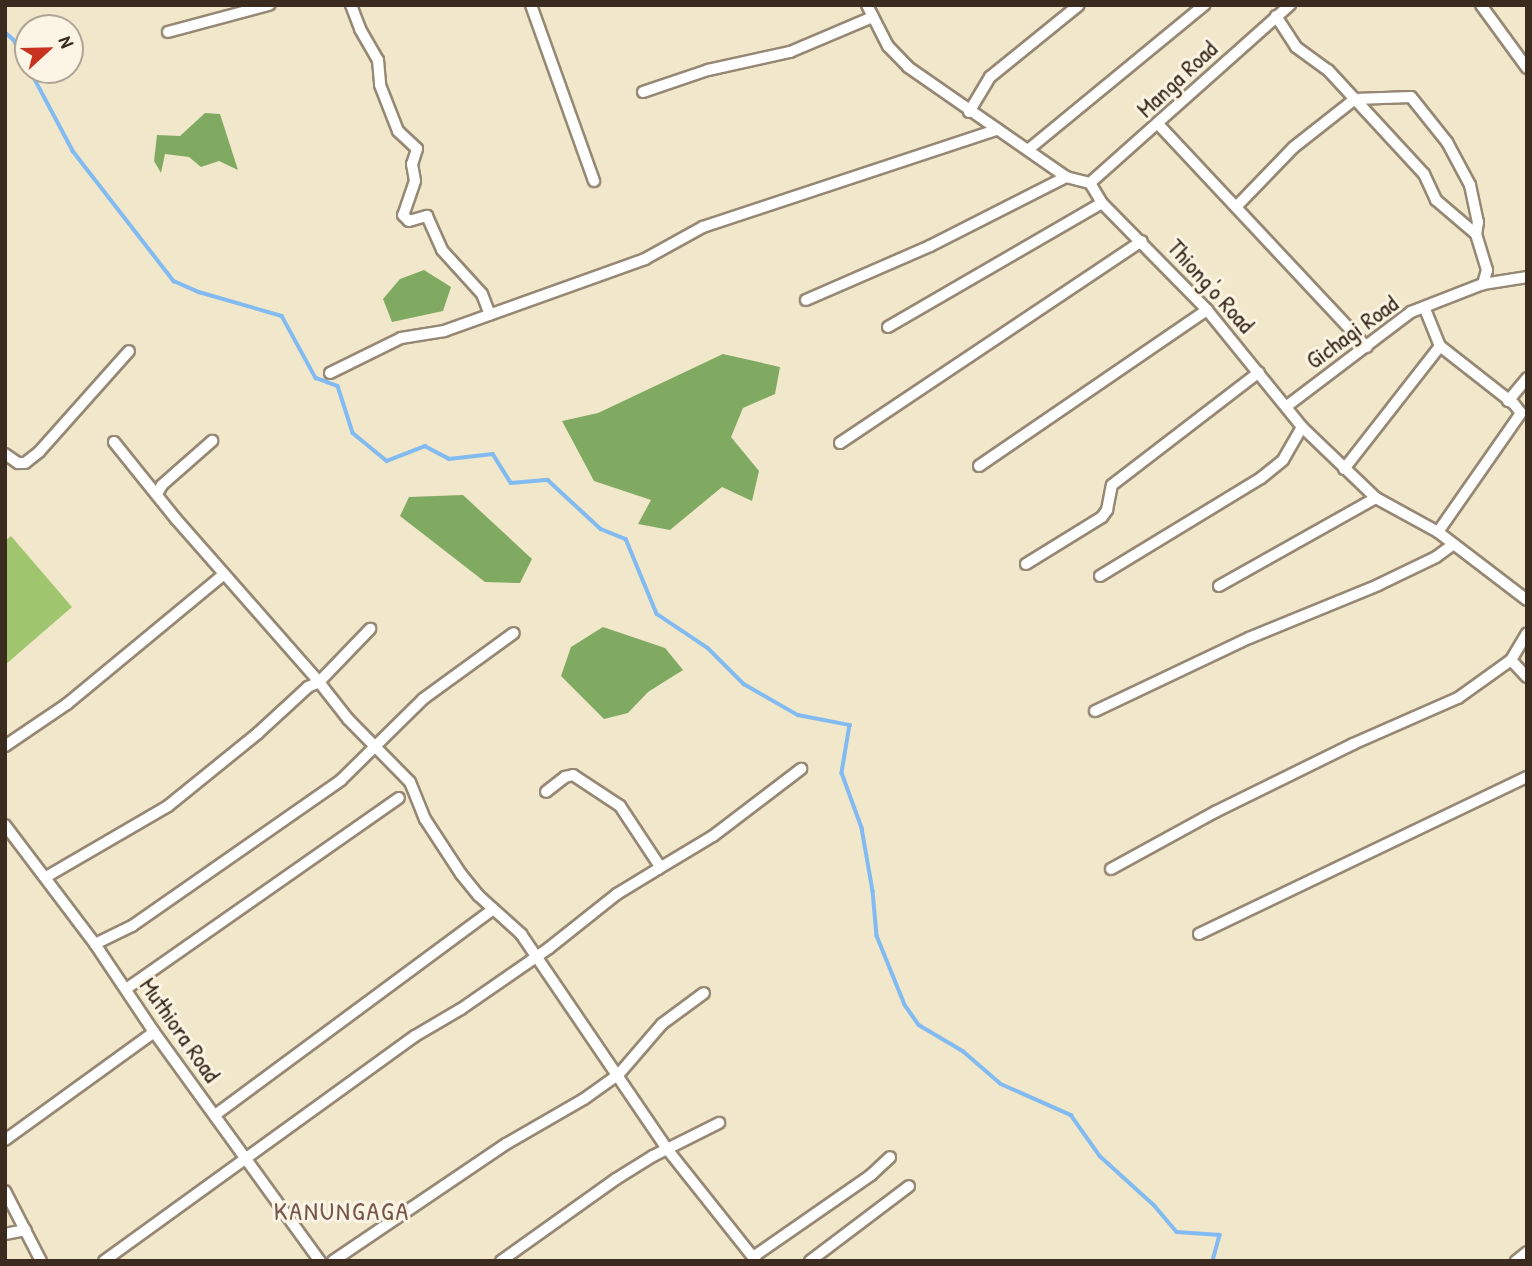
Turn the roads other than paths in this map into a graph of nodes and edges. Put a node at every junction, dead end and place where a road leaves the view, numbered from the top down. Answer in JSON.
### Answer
{"nodes":[{"id":1,"x":269,"y":5,"type":"edge"},
{"id":2,"x":351,"y":5,"type":"edge"},
{"id":3,"x":531,"y":5,"type":"edge"},
{"id":4,"x":867,"y":5,"type":"edge"},
{"id":5,"x":1079,"y":5,"type":"edge"},
{"id":6,"x":1204,"y":5,"type":"edge"},
{"id":7,"x":1290,"y":5,"type":"edge"},
{"id":8,"x":1482,"y":5,"type":"edge"},
{"id":9,"x":1276,"y":16,"type":"junction"},
{"id":10,"x":873,"y":17,"type":"junction"},
{"id":11,"x":169,"y":32,"type":"dead end"},
{"id":12,"x":1527,"y":68,"type":"edge"},
{"id":13,"x":643,"y":92,"type":"dead end"},
{"id":14,"x":1356,"y":99,"type":"junction"},
{"id":15,"x":969,"y":112,"type":"junction"},
{"id":16,"x":1159,"y":125,"type":"junction"},
{"id":17,"x":997,"y":130,"type":"junction"},
{"id":18,"x":1029,"y":149,"type":"junction"},
{"id":19,"x":1066,"y":177,"type":"junction"},
{"id":20,"x":594,"y":181,"type":"dead end"},
{"id":21,"x":1090,"y":183,"type":"junction"},
{"id":22,"x":1102,"y":203,"type":"junction"},
{"id":23,"x":1236,"y":207,"type":"junction"},
{"id":24,"x":1476,"y":234,"type":"junction"},
{"id":25,"x":1142,"y":241,"type":"junction"},
{"id":26,"x":1527,"y":277,"type":"edge"},
{"id":27,"x":1483,"y":284,"type":"junction"},
{"id":28,"x":806,"y":300,"type":"dead end"},
{"id":29,"x":1425,"y":309,"type":"junction"},
{"id":30,"x":1207,"y":310,"type":"junction"},
{"id":31,"x":490,"y":315,"type":"junction"},
{"id":32,"x":888,"y":327,"type":"dead end"},
{"id":33,"x":1367,"y":346,"type":"junction"},
{"id":34,"x":1440,"y":346,"type":"junction"},
{"id":35,"x":129,"y":351,"type":"dead end"},
{"id":36,"x":1259,"y":372,"type":"junction"},
{"id":37,"x":330,"y":373,"type":"dead end"},
{"id":38,"x":1527,"y":378,"type":"edge"},
{"id":39,"x":1508,"y":401,"type":"junction"},
{"id":40,"x":1287,"y":406,"type":"junction"},
{"id":41,"x":1302,"y":426,"type":"junction"},
{"id":42,"x":114,"y":442,"type":"dead end"},
{"id":43,"x":212,"y":442,"type":"dead end"},
{"id":44,"x":840,"y":443,"type":"dead end"},
{"id":45,"x":5,"y":454,"type":"edge"},
{"id":46,"x":979,"y":466,"type":"dead end"},
{"id":47,"x":1344,"y":469,"type":"junction"},
{"id":48,"x":157,"y":494,"type":"junction"},
{"id":49,"x":1376,"y":498,"type":"junction"},
{"id":50,"x":1438,"y":533,"type":"junction"},
{"id":51,"x":1454,"y":544,"type":"junction"},
{"id":52,"x":1026,"y":564,"type":"dead end"},
{"id":53,"x":223,"y":575,"type":"junction"},
{"id":54,"x":1100,"y":576,"type":"dead end"},
{"id":55,"x":1219,"y":586,"type":"dead end"},
{"id":56,"x":1525,"y":593,"type":"edge"},
{"id":57,"x":370,"y":629,"type":"dead end"},
{"id":58,"x":514,"y":633,"type":"dead end"},
{"id":59,"x":1527,"y":633,"type":"edge"},
{"id":60,"x":1511,"y":660,"type":"junction"},
{"id":61,"x":1527,"y":677,"type":"edge"},
{"id":62,"x":319,"y":682,"type":"junction"},
{"id":63,"x":1095,"y":711,"type":"dead end"},
{"id":64,"x":373,"y":745,"type":"junction"},
{"id":65,"x":5,"y":746,"type":"edge"},
{"id":66,"x":801,"y":769,"type":"dead end"},
{"id":67,"x":1527,"y":777,"type":"edge"},
{"id":68,"x":546,"y":792,"type":"dead end"},
{"id":69,"x":399,"y":798,"type":"dead end"},
{"id":70,"x":5,"y":825,"type":"edge"},
{"id":71,"x":658,"y":869,"type":"junction"},
{"id":72,"x":1111,"y":869,"type":"dead end"},
{"id":73,"x":46,"y":877,"type":"junction"},
{"id":74,"x":493,"y":909,"type":"junction"},
{"id":75,"x":1199,"y":934,"type":"dead end"},
{"id":76,"x":95,"y":944,"type":"junction"},
{"id":77,"x":538,"y":956,"type":"junction"},
{"id":78,"x":126,"y":989,"type":"junction"},
{"id":79,"x":704,"y":993,"type":"dead end"},
{"id":80,"x":154,"y":1032,"type":"junction"},
{"id":81,"x":619,"y":1074,"type":"junction"},
{"id":82,"x":215,"y":1115,"type":"junction"},
{"id":83,"x":719,"y":1123,"type":"dead end"},
{"id":84,"x":5,"y":1140,"type":"edge"},
{"id":85,"x":667,"y":1149,"type":"junction"},
{"id":86,"x":890,"y":1157,"type":"dead end"},
{"id":87,"x":246,"y":1158,"type":"junction"},
{"id":88,"x":909,"y":1185,"type":"dead end"},
{"id":89,"x":5,"y":1191,"type":"edge"},
{"id":90,"x":26,"y":1230,"type":"junction"},
{"id":91,"x":5,"y":1234,"type":"edge"},
{"id":92,"x":1527,"y":1252,"type":"edge"},
{"id":93,"x":755,"y":1259,"type":"edge"},
{"id":94,"x":41,"y":1261,"type":"edge"},
{"id":95,"x":104,"y":1261,"type":"edge"},
{"id":96,"x":320,"y":1261,"type":"edge"},
{"id":97,"x":333,"y":1261,"type":"edge"},
{"id":98,"x":501,"y":1261,"type":"edge"},
{"id":99,"x":810,"y":1261,"type":"edge"},
{"id":100,"x":1516,"y":1261,"type":"edge"}],
"edges":[{"from":1,"to":11,"type":"street"},
{"from":2,"to":31,"type":"street"},
{"from":3,"to":20,"type":"street"},
{"from":4,"to":10,"type":"street"},
{"from":5,"to":15,"type":"street"},
{"from":6,"to":18,"type":"street"},
{"from":7,"to":9,"type":"street","name":"Manga Road"},
{"from":8,"to":12,"type":"street"},
{"from":9,"to":14,"type":"street"},
{"from":9,"to":16,"type":"street","name":"Manga Road"},
{"from":10,"to":13,"type":"street"},
{"from":10,"to":15,"type":"street"},
{"from":14,"to":23,"type":"street"},
{"from":14,"to":24,"type":"street"},
{"from":14,"to":24,"type":"street"},
{"from":15,"to":17,"type":"street"},
{"from":16,"to":21,"type":"street","name":"Manga Road"},
{"from":16,"to":23,"type":"street"},
{"from":17,"to":18,"type":"street"},
{"from":17,"to":31,"type":"street"},
{"from":18,"to":19,"type":"street"},
{"from":19,"to":21,"type":"street"},
{"from":19,"to":28,"type":"street"},
{"from":21,"to":22,"type":"street","name":"Thiong'o Road"},
{"from":22,"to":25,"type":"street","name":"Thiong'o Road"},
{"from":22,"to":32,"type":"street"},
{"from":23,"to":33,"type":"street"},
{"from":24,"to":27,"type":"street"},
{"from":25,"to":30,"type":"street","name":"Thiong'o Road"},
{"from":25,"to":44,"type":"street"},
{"from":26,"to":27,"type":"street","name":"Gichagi Road"},
{"from":27,"to":29,"type":"street","name":"Gichagi Road"},
{"from":29,"to":33,"type":"street","name":"Gichagi Road"},
{"from":29,"to":34,"type":"street"},
{"from":30,"to":36,"type":"street","name":"Thiong'o Road"},
{"from":30,"to":46,"type":"street"},
{"from":31,"to":37,"type":"street"},
{"from":33,"to":40,"type":"street","name":"Gichagi Road"},
{"from":34,"to":39,"type":"street"},
{"from":34,"to":47,"type":"street"},
{"from":35,"to":45,"type":"street"},
{"from":36,"to":40,"type":"street","name":"Thiong'o Road"},
{"from":36,"to":52,"type":"street"},
{"from":38,"to":39,"type":"street"},
{"from":39,"to":50,"type":"street"},
{"from":40,"to":41,"type":"street","name":"Thiong'o Road"},
{"from":41,"to":47,"type":"street","name":"Thiong'o Road"},
{"from":41,"to":54,"type":"street"},
{"from":42,"to":48,"type":"street"},
{"from":43,"to":48,"type":"street"},
{"from":47,"to":49,"type":"street","name":"Thiong'o Road"},
{"from":48,"to":53,"type":"street"},
{"from":49,"to":50,"type":"street","name":"Thiong'o Road"},
{"from":49,"to":55,"type":"street"},
{"from":50,"to":51,"type":"street","name":"Thiong'o Road"},
{"from":51,"to":56,"type":"street","name":"Thiong'o Road"},
{"from":51,"to":63,"type":"street"},
{"from":53,"to":62,"type":"street"},
{"from":53,"to":65,"type":"street"},
{"from":57,"to":62,"type":"street"},
{"from":58,"to":64,"type":"street"},
{"from":59,"to":60,"type":"street"},
{"from":60,"to":61,"type":"street"},
{"from":60,"to":72,"type":"street"},
{"from":62,"to":64,"type":"street"},
{"from":62,"to":73,"type":"street"},
{"from":64,"to":74,"type":"street"},
{"from":64,"to":76,"type":"street"},
{"from":66,"to":71,"type":"street"},
{"from":67,"to":75,"type":"street"},
{"from":68,"to":71,"type":"street"},
{"from":69,"to":78,"type":"street"},
{"from":70,"to":73,"type":"street","name":"Muthiora Road"},
{"from":71,"to":77,"type":"street"},
{"from":73,"to":76,"type":"street","name":"Muthiora Road"},
{"from":74,"to":77,"type":"street"},
{"from":74,"to":82,"type":"street"},
{"from":76,"to":78,"type":"street","name":"Muthiora Road"},
{"from":77,"to":81,"type":"street"},
{"from":77,"to":87,"type":"street"},
{"from":78,"to":80,"type":"street","name":"Muthiora Road"},
{"from":79,"to":81,"type":"street"},
{"from":80,"to":82,"type":"street","name":"Muthiora Road"},
{"from":80,"to":84,"type":"street"},
{"from":81,"to":85,"type":"street"},
{"from":81,"to":97,"type":"street"},
{"from":82,"to":87,"type":"street","name":"Muthiora Road"},
{"from":83,"to":85,"type":"street"},
{"from":85,"to":93,"type":"street"},
{"from":85,"to":98,"type":"street"},
{"from":86,"to":93,"type":"street"},
{"from":87,"to":95,"type":"street"},
{"from":87,"to":96,"type":"street","name":"Muthiora Road"},
{"from":88,"to":99,"type":"street"},
{"from":89,"to":90,"type":"street"},
{"from":90,"to":91,"type":"street"},
{"from":90,"to":94,"type":"street"},
{"from":92,"to":100,"type":"street"}]}
